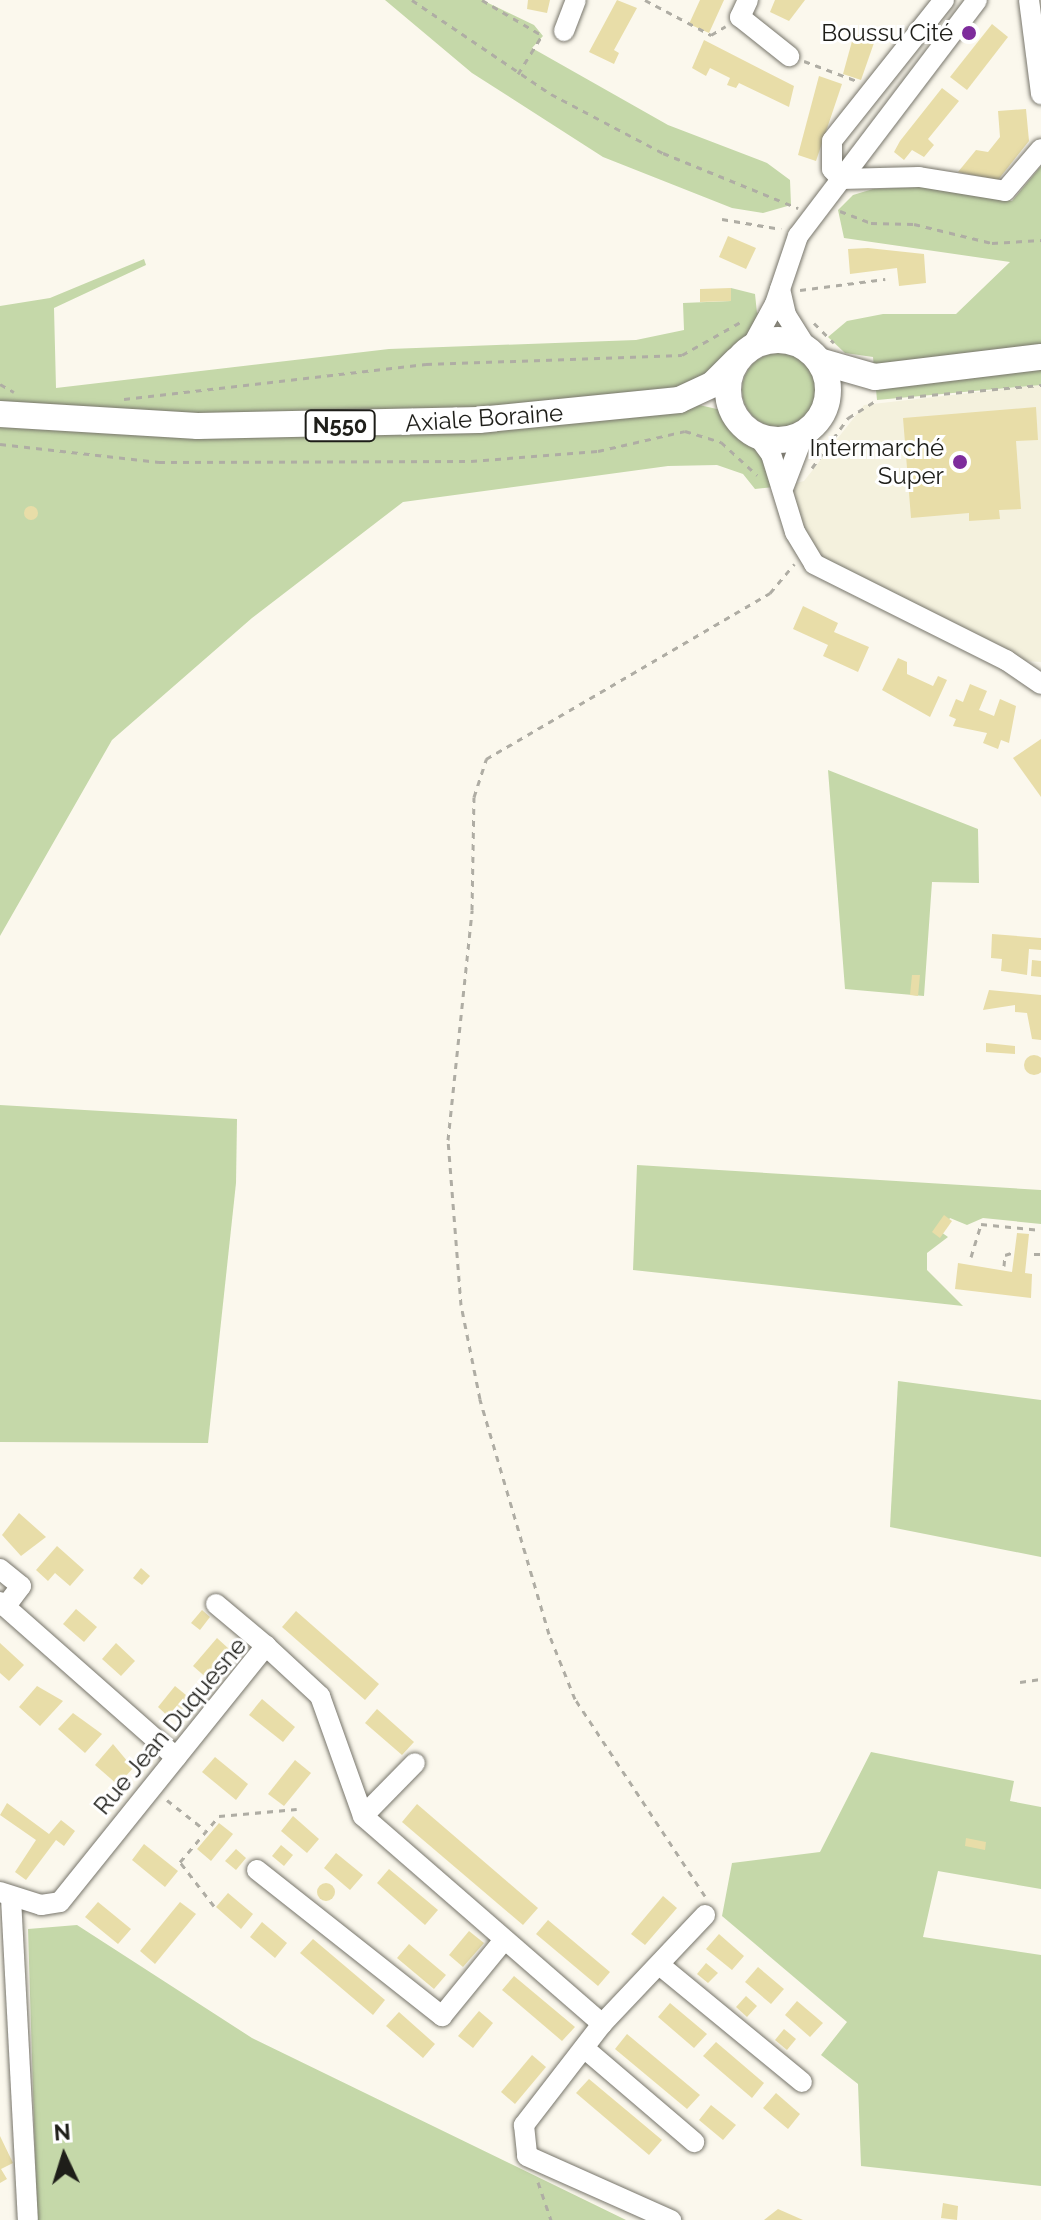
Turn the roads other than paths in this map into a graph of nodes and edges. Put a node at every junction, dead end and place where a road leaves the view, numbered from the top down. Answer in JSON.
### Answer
{"nodes":[{"id":1,"x":576,"y":0,"type":"edge"},
{"id":2,"x":944,"y":0,"type":"edge"},
{"id":3,"x":977,"y":0,"type":"edge"},
{"id":4,"x":1029,"y":0,"type":"edge"},
{"id":5,"x":744,"y":9,"type":"edge"},
{"id":6,"x":564,"y":31,"type":"road end"},
{"id":7,"x":789,"y":56,"type":"road end"},
{"id":8,"x":1041,"y":94,"type":"edge"},
{"id":9,"x":1041,"y":149,"type":"edge"},
{"id":10,"x":841,"y":179,"type":"junction"},
{"id":11,"x":785,"y":295,"type":"junction"},
{"id":12,"x":744,"y":353,"type":"junction"},
{"id":13,"x":813,"y":355,"type":"junction"},
{"id":14,"x":1041,"y":357,"type":"edge"},
{"id":15,"x":875,"y":377,"type":"junction"},
{"id":16,"x":679,"y":400,"type":"junction"},
{"id":17,"x":823,"y":410,"type":"junction"},
{"id":18,"x":0,"y":414,"type":"edge"},
{"id":19,"x":736,"y":418,"type":"junction"},
{"id":20,"x":805,"y":431,"type":"junction"},
{"id":21,"x":757,"y":435,"type":"junction"},
{"id":22,"x":784,"y":486,"type":"junction"},
{"id":23,"x":1041,"y":684,"type":"edge"},
{"id":24,"x":0,"y":1569,"type":"edge"},
{"id":25,"x":3,"y":1604,"type":"edge"},
{"id":26,"x":216,"y":1604,"type":"dead end"},
{"id":27,"x":266,"y":1646,"type":"junction"},
{"id":28,"x":176,"y":1757,"type":"junction"},
{"id":29,"x":415,"y":1763,"type":"dead end"},
{"id":30,"x":363,"y":1816,"type":"junction"},
{"id":31,"x":257,"y":1870,"type":"dead end"},
{"id":32,"x":6,"y":1895,"type":"edge"},
{"id":33,"x":705,"y":1915,"type":"road end"},
{"id":34,"x":504,"y":1940,"type":"junction"},
{"id":35,"x":662,"y":1967,"type":"junction"},
{"id":36,"x":602,"y":2024,"type":"junction"},
{"id":37,"x":584,"y":2048,"type":"junction"},
{"id":38,"x":802,"y":2082,"type":"dead end"},
{"id":39,"x":694,"y":2142,"type":"dead end"},
{"id":40,"x":28,"y":2220,"type":"edge"},
{"id":41,"x":671,"y":2220,"type":"edge"}],
"edges":[{"from":1,"to":6,"type":"street"},
{"from":2,"to":10,"type":"street"},
{"from":3,"to":10,"type":"street"},
{"from":4,"to":8,"type":"street"},
{"from":5,"to":7,"type":"street"},
{"from":9,"to":10,"type":"street"},
{"from":10,"to":11,"type":"street"},
{"from":11,"to":12,"type":"street"},
{"from":11,"to":13,"type":"street"},
{"from":12,"to":13,"type":"main road"},
{"from":12,"to":16,"type":"main road","name":"Axiale Boraine","number":"N550"},
{"from":12,"to":19,"type":"main road"},
{"from":13,"to":15,"type":"main road"},
{"from":13,"to":17,"type":"main road"},
{"from":14,"to":15,"type":"main road"},
{"from":15,"to":17,"type":"main road"},
{"from":16,"to":18,"type":"main road","name":"Axiale Boraine","number":"N550"},
{"from":16,"to":19,"type":"main road","name":"Axiale Boraine","number":"N550"},
{"from":17,"to":20,"type":"main road"},
{"from":19,"to":21,"type":"main road"},
{"from":20,"to":21,"type":"main road"},
{"from":20,"to":22,"type":"street"},
{"from":21,"to":22,"type":"street"},
{"from":22,"to":23,"type":"street"},
{"from":24,"to":25,"type":"street"},
{"from":25,"to":28,"type":"street"},
{"from":26,"to":27,"type":"street"},
{"from":27,"to":28,"type":"street","name":"Rue Jean Duquesne"},
{"from":27,"to":30,"type":"street","name":"Rue Jean Duquesne"},
{"from":28,"to":32,"type":"street","name":"Rue Jean Duquesne"},
{"from":29,"to":30,"type":"street"},
{"from":30,"to":34,"type":"street","name":"Rue Jean Duquesne"},
{"from":31,"to":34,"type":"street"},
{"from":32,"to":40,"type":"street"},
{"from":33,"to":35,"type":"street"},
{"from":34,"to":36,"type":"street","name":"Rue Jean Duquesne"},
{"from":35,"to":36,"type":"street"},
{"from":35,"to":38,"type":"street"},
{"from":36,"to":37,"type":"street"},
{"from":37,"to":39,"type":"street"},
{"from":37,"to":41,"type":"street"}]}
